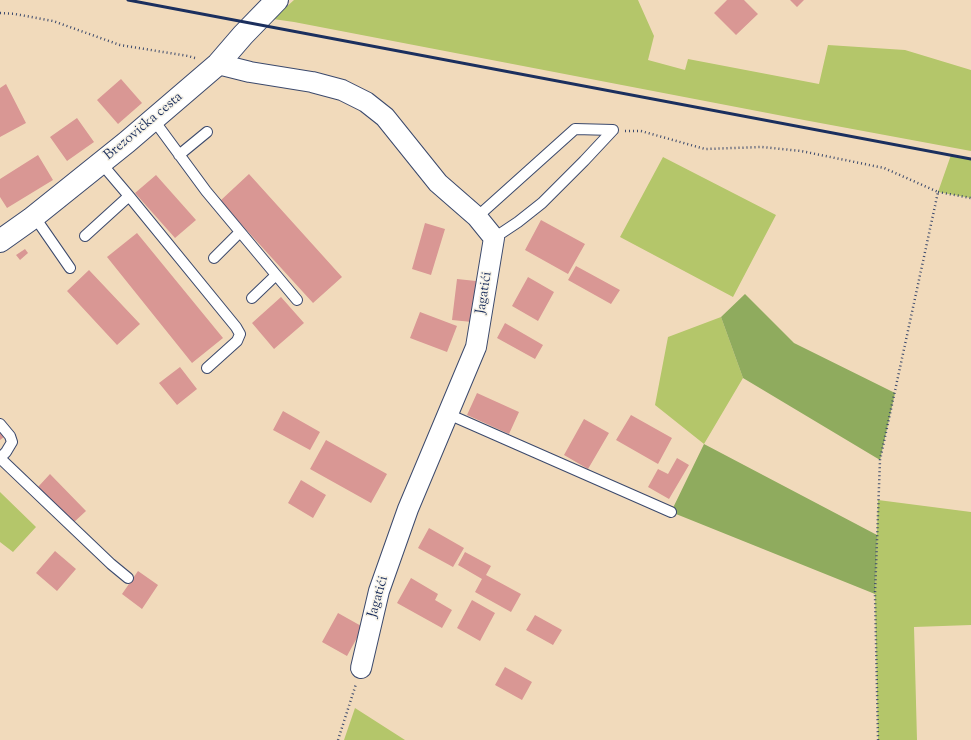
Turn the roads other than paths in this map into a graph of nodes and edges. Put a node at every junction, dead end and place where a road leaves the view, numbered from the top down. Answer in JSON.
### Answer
{"nodes":[{"id":1,"x":277,"y":0,"type":"edge"},
{"id":2,"x":218,"y":64,"type":"junction"},
{"id":3,"x":153,"y":119,"type":"junction"},
{"id":4,"x":207,"y":132,"type":"dead end"},
{"id":5,"x":179,"y":155,"type":"junction"},
{"id":6,"x":101,"y":163,"type":"junction"},
{"id":7,"x":129,"y":196,"type":"junction"},
{"id":8,"x":34,"y":216,"type":"junction"},
{"id":9,"x":477,"y":217,"type":"junction"},
{"id":10,"x":240,"y":232,"type":"junction"},
{"id":11,"x":85,"y":236,"type":"dead end"},
{"id":12,"x":494,"y":238,"type":"junction"},
{"id":13,"x":0,"y":241,"type":"edge"},
{"id":14,"x":214,"y":258,"type":"dead end"},
{"id":15,"x":70,"y":268,"type":"dead end"},
{"id":16,"x":276,"y":275,"type":"junction"},
{"id":17,"x":252,"y":298,"type":"dead end"},
{"id":18,"x":297,"y":300,"type":"dead end"},
{"id":19,"x":207,"y":368,"type":"dead end"},
{"id":20,"x":448,"y":414,"type":"junction"},
{"id":21,"x":0,"y":424,"type":"edge"},
{"id":22,"x":0,"y":458,"type":"edge"},
{"id":23,"x":671,"y":512,"type":"dead end"},
{"id":24,"x":128,"y":578,"type":"dead end"},
{"id":25,"x":361,"y":668,"type":"road end"}],
"edges":[{"from":1,"to":2,"type":"main road","name":"Brezovička cesta"},
{"from":2,"to":3,"type":"main road","name":"Brezovička cesta"},
{"from":2,"to":9,"type":"street"},
{"from":3,"to":5,"type":"lane"},
{"from":3,"to":6,"type":"main road","name":"Brezovička cesta"},
{"from":4,"to":5,"type":"lane"},
{"from":5,"to":10,"type":"lane"},
{"from":6,"to":7,"type":"lane"},
{"from":6,"to":8,"type":"main road","name":"Brezovička cesta"},
{"from":7,"to":11,"type":"lane"},
{"from":7,"to":19,"type":"lane"},
{"from":8,"to":13,"type":"main road","name":"Brezovička cesta"},
{"from":8,"to":15,"type":"lane"},
{"from":9,"to":12,"type":"street"},
{"from":9,"to":12,"type":"lane"},
{"from":10,"to":14,"type":"lane"},
{"from":10,"to":16,"type":"lane"},
{"from":12,"to":20,"type":"street","name":"Jagatići"},
{"from":16,"to":17,"type":"lane"},
{"from":16,"to":18,"type":"lane"},
{"from":20,"to":23,"type":"lane"},
{"from":20,"to":25,"type":"street","name":"Jagatići"},
{"from":21,"to":22,"type":"lane"},
{"from":22,"to":24,"type":"lane"}]}
